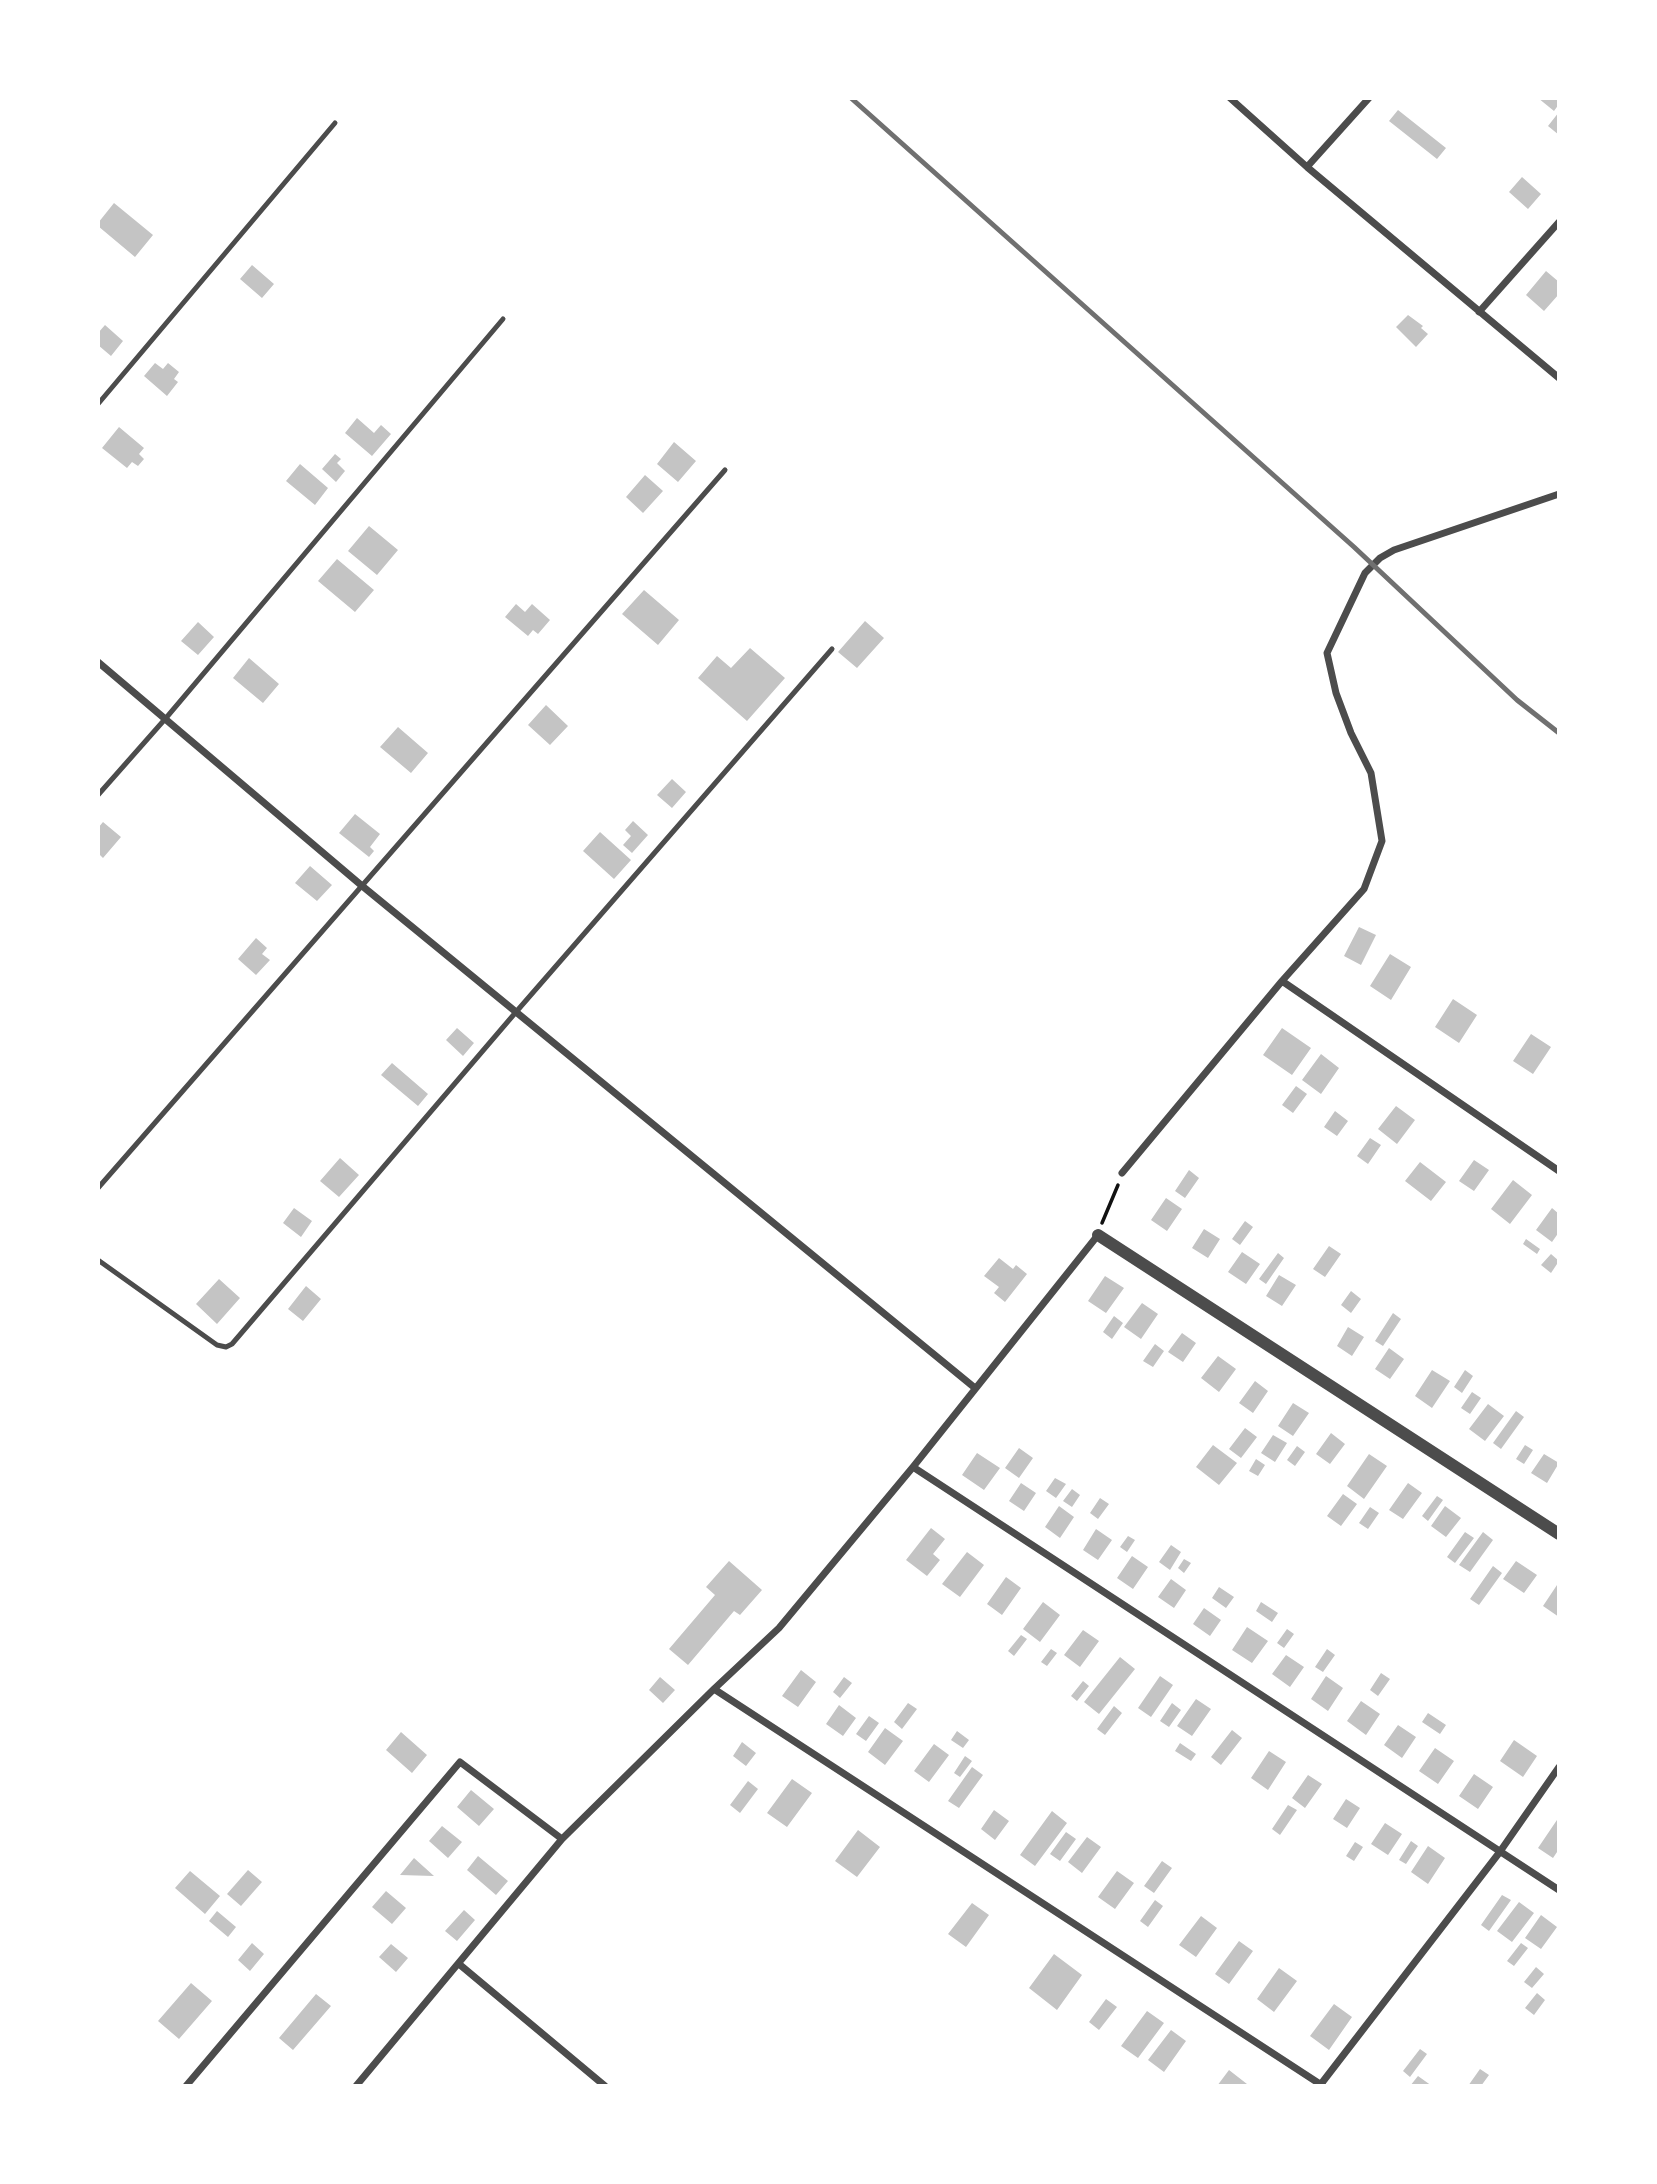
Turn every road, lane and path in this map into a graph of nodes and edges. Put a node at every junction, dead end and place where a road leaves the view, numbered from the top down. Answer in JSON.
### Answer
{"nodes":[{"id":1,"x":1230,"y":98,"type":"edge"},
{"id":2,"x":1369,"y":98,"type":"edge"},
{"id":3,"x":335,"y":123,"type":"dead end"},
{"id":4,"x":1307,"y":167,"type":"junction"},
{"id":5,"x":1559,"y":222,"type":"edge"},
{"id":6,"x":1479,"y":312,"type":"junction"},
{"id":7,"x":503,"y":319,"type":"dead end"},
{"id":8,"x":1559,"y":378,"type":"edge"},
{"id":9,"x":98,"y":404,"type":"edge"},
{"id":10,"x":725,"y":470,"type":"dead end"},
{"id":11,"x":1559,"y":494,"type":"edge"},
{"id":12,"x":832,"y":649,"type":"dead end"},
{"id":13,"x":98,"y":662,"type":"edge"},
{"id":14,"x":166,"y":718,"type":"junction"},
{"id":15,"x":98,"y":795,"type":"edge"},
{"id":16,"x":361,"y":885,"type":"junction"},
{"id":17,"x":1282,"y":981,"type":"junction"},
{"id":18,"x":516,"y":1012,"type":"junction"},
{"id":19,"x":1559,"y":1171,"type":"edge"},
{"id":20,"x":1122,"y":1173,"type":"joint"},
{"id":21,"x":98,"y":1188,"type":"edge"},
{"id":22,"x":1098,"y":1235,"type":"junction"},
{"id":23,"x":98,"y":1260,"type":"edge"},
{"id":24,"x":975,"y":1388,"type":"junction"},
{"id":25,"x":913,"y":1467,"type":"junction"},
{"id":26,"x":1559,"y":1534,"type":"edge"},
{"id":27,"x":714,"y":1689,"type":"junction"},
{"id":28,"x":1559,"y":1767,"type":"edge"},
{"id":29,"x":562,"y":1839,"type":"junction"},
{"id":30,"x":1499,"y":1853,"type":"junction"},
{"id":31,"x":1559,"y":1891,"type":"edge"},
{"id":32,"x":459,"y":1964,"type":"junction"},
{"id":33,"x":1322,"y":2085,"type":"edge"},
{"id":34,"x":186,"y":2086,"type":"edge"},
{"id":35,"x":356,"y":2086,"type":"edge"},
{"id":36,"x":606,"y":2086,"type":"edge"}],
"edges":[{"from":1,"to":4,"type":"street"},
{"from":2,"to":4,"type":"street"},
{"from":3,"to":9,"type":"lane"},
{"from":4,"to":6,"type":"street"},
{"from":5,"to":6,"type":"street"},
{"from":6,"to":8,"type":"street"},
{"from":7,"to":14,"type":"lane"},
{"from":10,"to":16,"type":"lane"},
{"from":11,"to":17,"type":"street"},
{"from":12,"to":18,"type":"lane"},
{"from":13,"to":14,"type":"street"},
{"from":14,"to":15,"type":"lane"},
{"from":14,"to":16,"type":"street"},
{"from":16,"to":18,"type":"street"},
{"from":16,"to":21,"type":"lane"},
{"from":17,"to":19,"type":"street"},
{"from":17,"to":20,"type":"street"},
{"from":18,"to":23,"type":"lane"},
{"from":18,"to":24,"type":"street"},
{"from":20,"to":22,"type":"path"},
{"from":22,"to":24,"type":"street"},
{"from":22,"to":26,"type":"street"},
{"from":24,"to":25,"type":"street"},
{"from":25,"to":27,"type":"street"},
{"from":25,"to":30,"type":"street"},
{"from":27,"to":29,"type":"street"},
{"from":27,"to":33,"type":"street"},
{"from":28,"to":30,"type":"street"},
{"from":29,"to":32,"type":"street"},
{"from":29,"to":34,"type":"street"},
{"from":30,"to":31,"type":"street"},
{"from":30,"to":33,"type":"street"},
{"from":32,"to":35,"type":"street"},
{"from":32,"to":36,"type":"street"}]}
